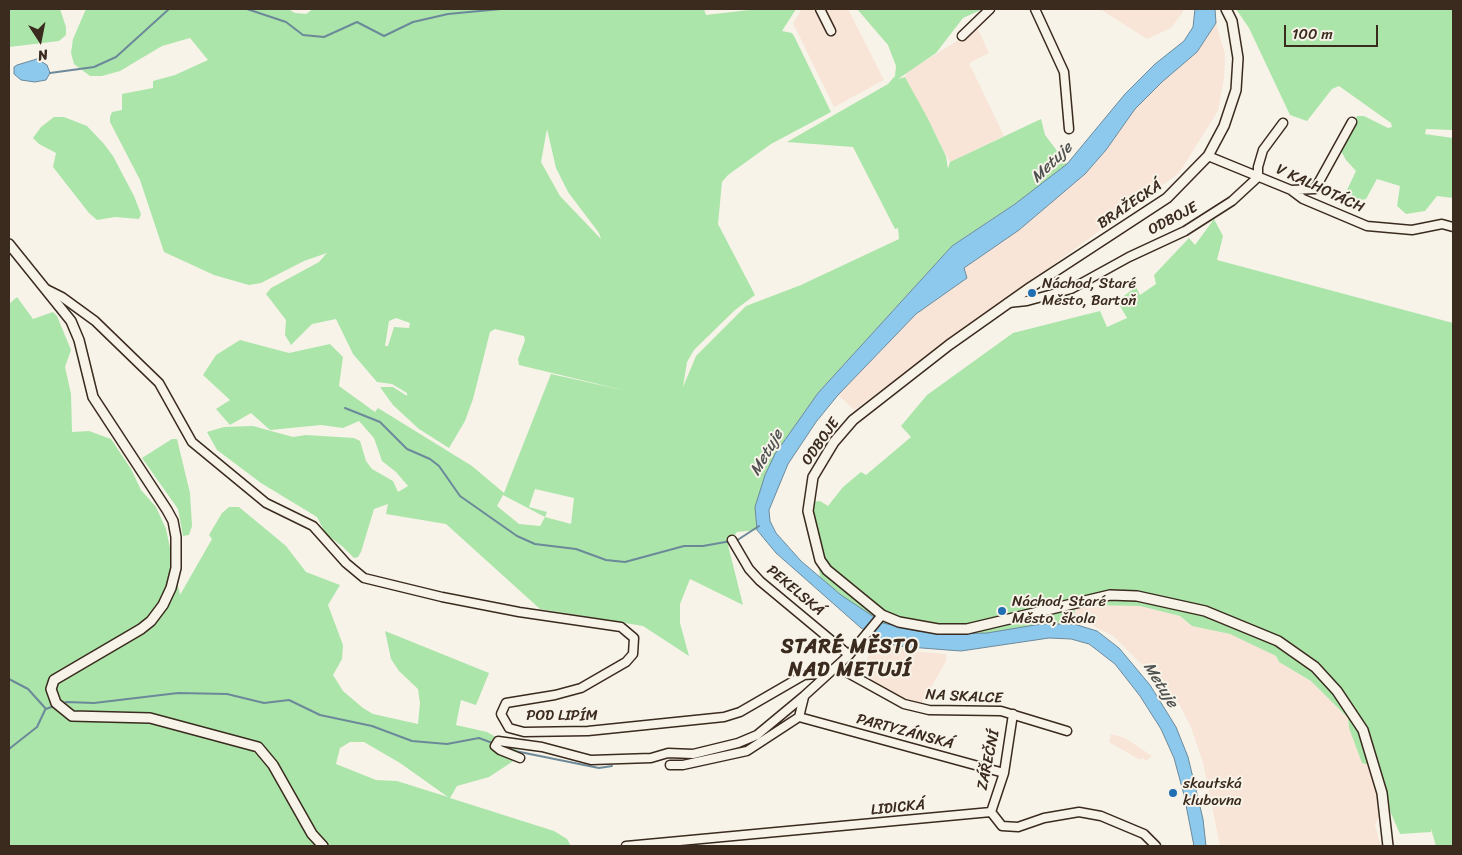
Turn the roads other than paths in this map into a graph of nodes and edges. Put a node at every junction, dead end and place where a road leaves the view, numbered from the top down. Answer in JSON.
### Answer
{"nodes":[{"id":1,"x":820,"y":9,"type":"edge"},
{"id":2,"x":990,"y":9,"type":"edge"},
{"id":3,"x":1035,"y":9,"type":"edge"},
{"id":4,"x":1226,"y":9,"type":"edge"},
{"id":5,"x":831,"y":31,"type":"dead end"},
{"id":6,"x":962,"y":36,"type":"dead end"},
{"id":7,"x":1352,"y":122,"type":"dead end"},
{"id":8,"x":1282,"y":123,"type":"dead end"},
{"id":9,"x":1069,"y":129,"type":"dead end"},
{"id":10,"x":1208,"y":156,"type":"junction"},
{"id":11,"x":1258,"y":176,"type":"junction"},
{"id":12,"x":1291,"y":190,"type":"junction"},
{"id":13,"x":1453,"y":227,"type":"edge"},
{"id":14,"x":9,"y":244,"type":"edge"},
{"id":15,"x":1031,"y":287,"type":"joint"},
{"id":16,"x":46,"y":289,"type":"junction"},
{"id":17,"x":1008,"y":303,"type":"junction"},
{"id":18,"x":732,"y":540,"type":"dead end"},
{"id":19,"x":881,"y":617,"type":"junction"},
{"id":20,"x":849,"y":655,"type":"junction"},
{"id":21,"x":838,"y":665,"type":"junction"},
{"id":22,"x":825,"y":676,"type":"junction"},
{"id":23,"x":804,"y":696,"type":"junction"},
{"id":24,"x":1013,"y":714,"type":"junction"},
{"id":25,"x":799,"y":717,"type":"junction"},
{"id":26,"x":1067,"y":731,"type":"dead end"},
{"id":27,"x":520,"y":758,"type":"dead end"},
{"id":28,"x":670,"y":765,"type":"dead end"},
{"id":29,"x":1004,"y":773,"type":"junction"},
{"id":30,"x":991,"y":812,"type":"junction"},
{"id":31,"x":323,"y":846,"type":"edge"},
{"id":32,"x":626,"y":846,"type":"edge"},
{"id":33,"x":1156,"y":846,"type":"edge"},
{"id":34,"x":1388,"y":846,"type":"edge"}],
"edges":[{"from":1,"to":5,"type":"street"},
{"from":2,"to":6,"type":"street"},
{"from":3,"to":9,"type":"street"},
{"from":4,"to":10,"type":"street","name":"BRAŽECKÁ"},
{"from":7,"to":12,"type":"street"},
{"from":8,"to":11,"type":"street"},
{"from":10,"to":11,"type":"street","name":"V KALHOTÁCH"},
{"from":10,"to":15,"type":"street","name":"BRAŽECKÁ"},
{"from":11,"to":12,"type":"street","name":"V KALHOTÁCH"},
{"from":11,"to":17,"type":"street","name":"ODBOJE"},
{"from":12,"to":13,"type":"street","name":"V KALHOTÁCH"},
{"from":14,"to":16,"type":"street"},
{"from":15,"to":17,"type":"street","name":"ODBOJE"},
{"from":16,"to":22,"type":"street","name":"POD LIPÍM"},
{"from":16,"to":31,"type":"street"},
{"from":17,"to":19,"type":"street","name":"ODBOJE"},
{"from":18,"to":20,"type":"street","name":"PEKELSKÁ"},
{"from":19,"to":20,"type":"street"},
{"from":19,"to":34,"type":"street","name":"ODBOJE"},
{"from":20,"to":21,"type":"street"},
{"from":21,"to":22,"type":"street"},
{"from":21,"to":24,"type":"street","name":"NA SKALCE"},
{"from":22,"to":23,"type":"street"},
{"from":23,"to":25,"type":"street"},
{"from":23,"to":27,"type":"street"},
{"from":24,"to":26,"type":"street","name":"NA SKALCE"},
{"from":24,"to":29,"type":"street","name":"ZÁŘEČNÍ"},
{"from":25,"to":28,"type":"street"},
{"from":25,"to":29,"type":"street","name":"PARTYZÁNSKÁ"},
{"from":29,"to":30,"type":"street","name":"ZÁŘEČNÍ"},
{"from":30,"to":32,"type":"street","name":"LIDICKÁ"},
{"from":30,"to":33,"type":"street"}]}
